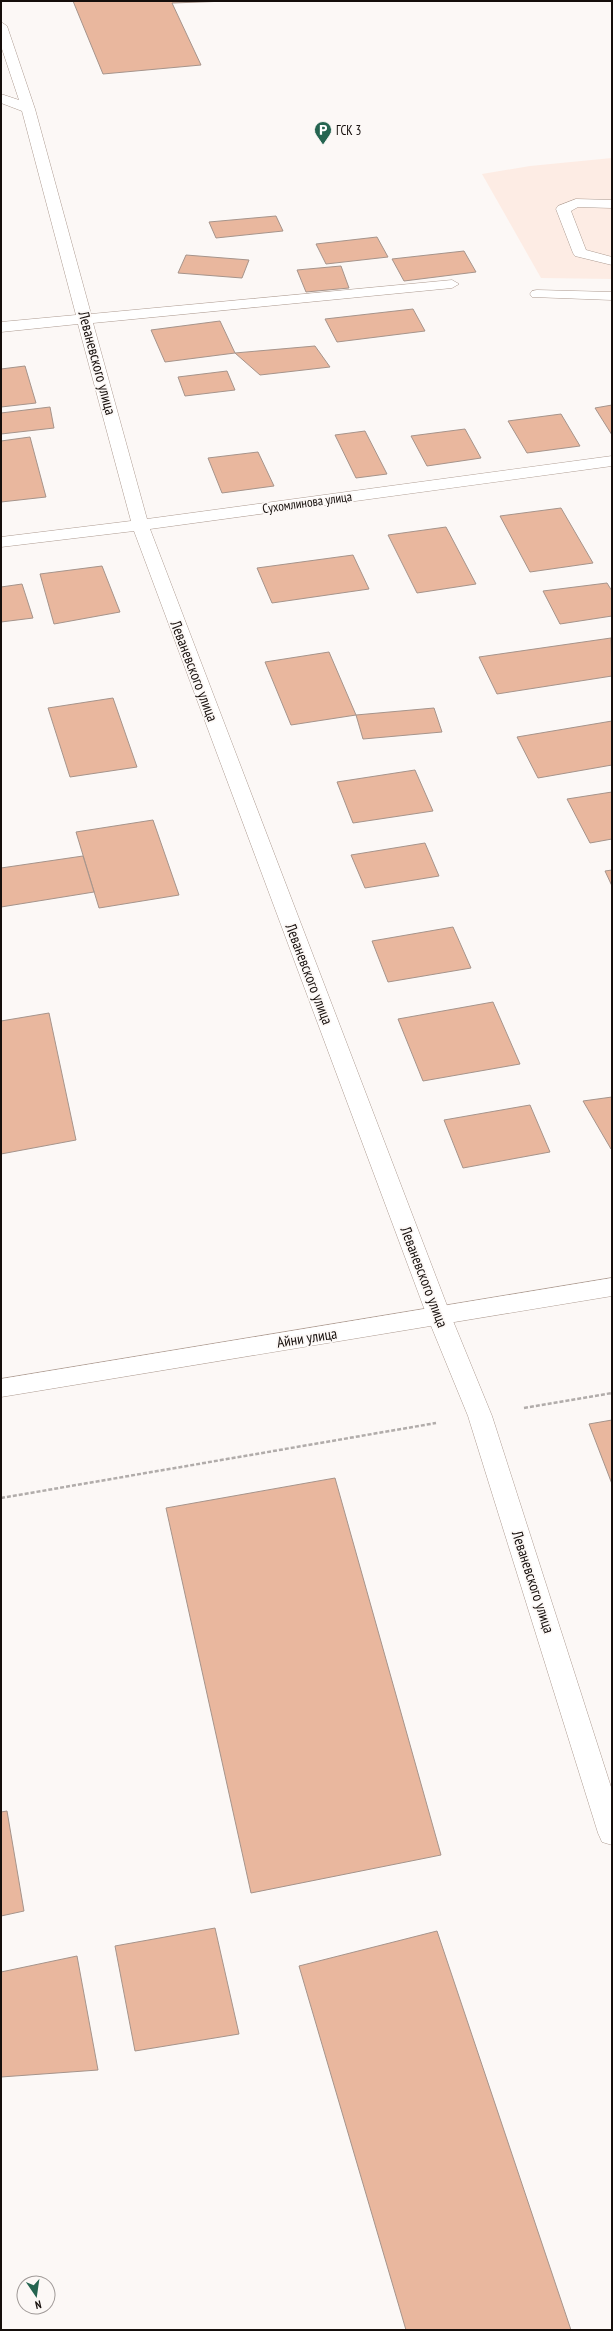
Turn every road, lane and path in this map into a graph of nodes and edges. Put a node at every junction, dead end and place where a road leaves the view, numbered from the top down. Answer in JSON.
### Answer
{"nodes":[{"id":1,"x":1,"y":26,"type":"edge"},
{"id":2,"x":1,"y":98,"type":"edge"},
{"id":3,"x":28,"y":109,"type":"junction"},
{"id":4,"x":612,"y":198,"type":"edge"},
{"id":5,"x":576,"y":203,"type":"junction"},
{"id":6,"x":612,"y":204,"type":"edge"},
{"id":7,"x":612,"y":261,"type":"edge"},
{"id":8,"x":452,"y":284,"type":"dead end"},
{"id":9,"x":537,"y":294,"type":"dead end"},
{"id":10,"x":612,"y":296,"type":"edge"},
{"id":11,"x":85,"y":317,"type":"junction"},
{"id":12,"x":1,"y":327,"type":"edge"},
{"id":13,"x":612,"y":461,"type":"edge"},
{"id":14,"x":140,"y":525,"type":"junction"},
{"id":15,"x":1,"y":542,"type":"edge"},
{"id":16,"x":612,"y":1287,"type":"edge"},
{"id":17,"x":439,"y":1316,"type":"junction"},
{"id":18,"x":1,"y":1388,"type":"edge"},
{"id":19,"x":612,"y":1393,"type":"edge"},
{"id":20,"x":480,"y":1416,"type":"junction"},
{"id":21,"x":1,"y":1498,"type":"edge"},
{"id":22,"x":612,"y":1833,"type":"edge"}],
"edges":[{"from":1,"to":3,"type":"street","name":"Леваневского улица"},
{"from":2,"to":3,"type":"street"},
{"from":3,"to":11,"type":"street","name":"Леваневского улица"},
{"from":4,"to":5,"type":"street"},
{"from":5,"to":6,"type":"street"},
{"from":5,"to":7,"type":"street"},
{"from":8,"to":11,"type":"street"},
{"from":9,"to":10,"type":"street"},
{"from":11,"to":12,"type":"street"},
{"from":11,"to":14,"type":"street","name":"Леваневского улица"},
{"from":13,"to":14,"type":"street","name":"Сухомлинова улица"},
{"from":14,"to":15,"type":"street","name":"Сухомлинова улица"},
{"from":14,"to":17,"type":"street","name":"Леваневского улица"},
{"from":16,"to":17,"type":"street","name":"Айни улица"},
{"from":17,"to":18,"type":"street","name":"Айни улица"},
{"from":17,"to":20,"type":"street","name":"Леваневского улица"},
{"from":19,"to":20,"type":"path"},
{"from":20,"to":21,"type":"path"},
{"from":20,"to":22,"type":"street","name":"Леваневского улица"}]}
